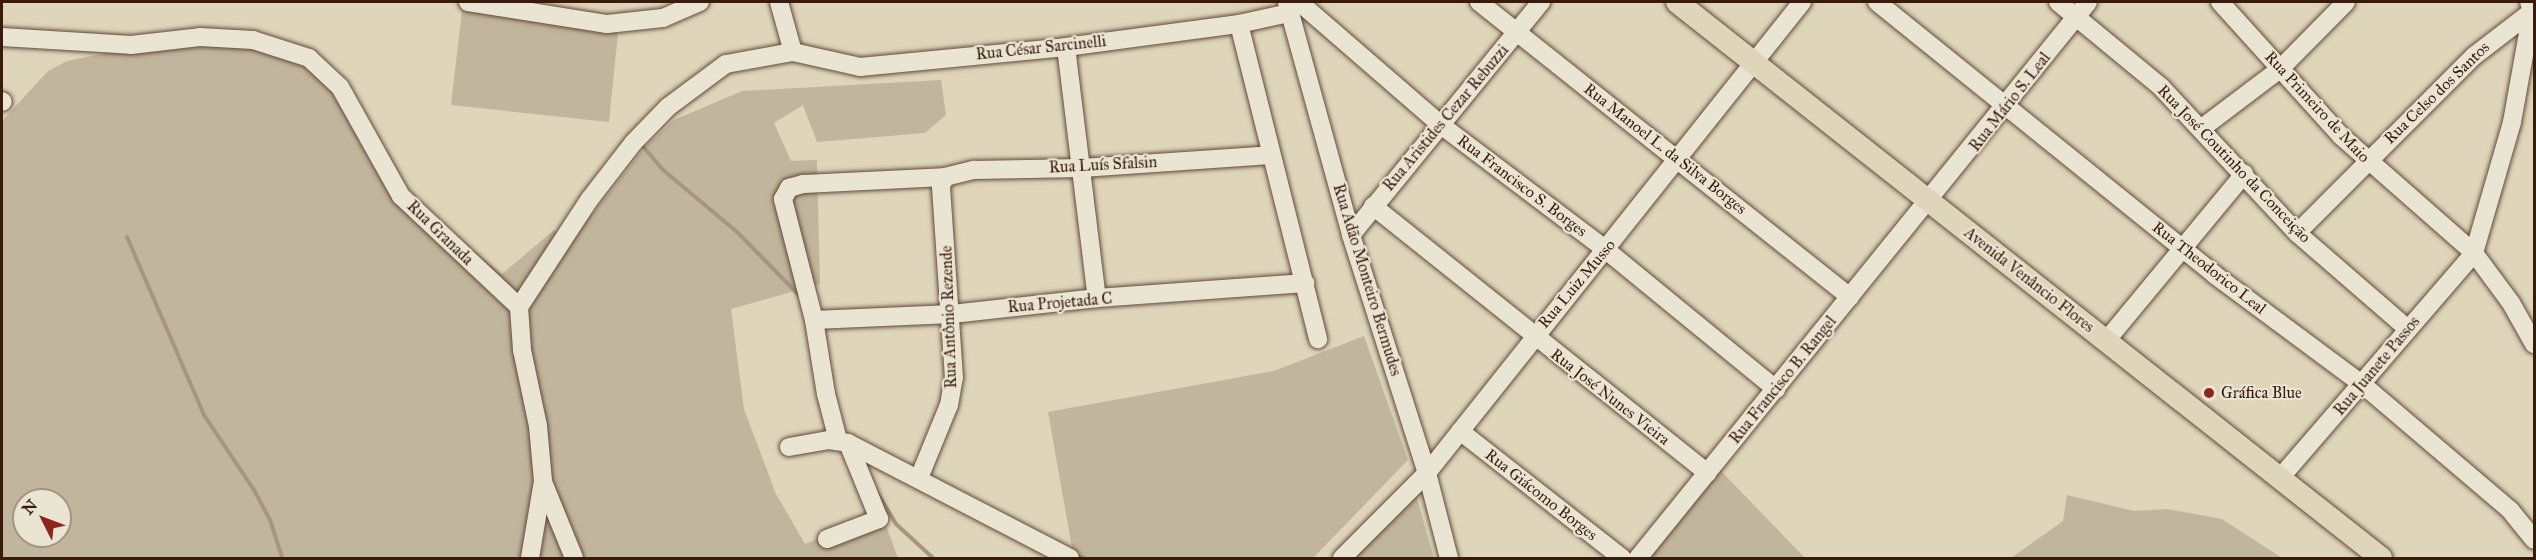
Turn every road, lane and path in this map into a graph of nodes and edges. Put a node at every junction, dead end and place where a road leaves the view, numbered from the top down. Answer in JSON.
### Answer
{"nodes":[{"id":1,"x":474,"y":2,"type":"edge"},
{"id":2,"x":700,"y":2,"type":"edge"},
{"id":3,"x":779,"y":2,"type":"edge"},
{"id":4,"x":1479,"y":2,"type":"edge"},
{"id":5,"x":1541,"y":2,"type":"edge"},
{"id":6,"x":1677,"y":2,"type":"edge"},
{"id":7,"x":1802,"y":2,"type":"edge"},
{"id":8,"x":1876,"y":2,"type":"edge"},
{"id":9,"x":2058,"y":2,"type":"edge"},
{"id":10,"x":2088,"y":2,"type":"edge"},
{"id":11,"x":2220,"y":2,"type":"edge"},
{"id":12,"x":2346,"y":2,"type":"edge"},
{"id":13,"x":1292,"y":5,"type":"edge"},
{"id":14,"x":2532,"y":7,"type":"edge"},
{"id":15,"x":2077,"y":16,"type":"junction"},
{"id":16,"x":1239,"y":24,"type":"junction"},
{"id":17,"x":1516,"y":33,"type":"junction"},
{"id":18,"x":2,"y":37,"type":"edge"},
{"id":19,"x":1066,"y":46,"type":"junction"},
{"id":20,"x":793,"y":52,"type":"junction"},
{"id":21,"x":1755,"y":62,"type":"junction"},
{"id":22,"x":2280,"y":69,"type":"junction"},
{"id":23,"x":2006,"y":108,"type":"junction"},
{"id":24,"x":1441,"y":125,"type":"junction"},
{"id":25,"x":2202,"y":128,"type":"junction"},
{"id":26,"x":1271,"y":155,"type":"junction"},
{"id":27,"x":1678,"y":159,"type":"junction"},
{"id":28,"x":2366,"y":160,"type":"junction"},
{"id":29,"x":1082,"y":168,"type":"junction"},
{"id":30,"x":2244,"y":174,"type":"junction"},
{"id":31,"x":943,"y":182,"type":"junction"},
{"id":32,"x":1930,"y":202,"type":"junction"},
{"id":33,"x":1373,"y":207,"type":"junction"},
{"id":34,"x":2297,"y":233,"type":"junction"},
{"id":35,"x":1351,"y":235,"type":"junction"},
{"id":36,"x":2181,"y":248,"type":"junction"},
{"id":37,"x":1606,"y":250,"type":"junction"},
{"id":38,"x":2474,"y":254,"type":"junction"},
{"id":39,"x":1305,"y":283,"type":"junction"},
{"id":40,"x":1850,"y":297,"type":"junction"},
{"id":41,"x":1096,"y":298,"type":"junction"},
{"id":42,"x":519,"y":307,"type":"junction"},
{"id":43,"x":812,"y":312,"type":"junction"},
{"id":44,"x":952,"y":314,"type":"junction"},
{"id":45,"x":2408,"y":329,"type":"junction"},
{"id":46,"x":1534,"y":336,"type":"junction"},
{"id":47,"x":1318,"y":339,"type":"dead end"},
{"id":48,"x":2106,"y":340,"type":"junction"},
{"id":49,"x":2535,"y":344,"type":"edge"},
{"id":50,"x":2362,"y":384,"type":"junction"},
{"id":51,"x":1776,"y":389,"type":"junction"},
{"id":52,"x":1460,"y":431,"type":"junction"},
{"id":53,"x":843,"y":442,"type":"junction"},
{"id":54,"x":789,"y":447,"type":"dead end"},
{"id":55,"x":1427,"y":472,"type":"junction"},
{"id":56,"x":1708,"y":473,"type":"junction"},
{"id":57,"x":919,"y":478,"type":"junction"},
{"id":58,"x":2280,"y":478,"type":"junction"},
{"id":59,"x":543,"y":481,"type":"junction"},
{"id":60,"x":827,"y":539,"type":"dead end"},
{"id":61,"x":2535,"y":540,"type":"edge"},
{"id":62,"x":530,"y":558,"type":"edge"},
{"id":63,"x":574,"y":558,"type":"edge"},
{"id":64,"x":1070,"y":558,"type":"edge"},
{"id":65,"x":1342,"y":558,"type":"edge"},
{"id":66,"x":1449,"y":558,"type":"edge"},
{"id":67,"x":1622,"y":558,"type":"edge"},
{"id":68,"x":1638,"y":558,"type":"edge"},
{"id":69,"x":2381,"y":558,"type":"edge"}],
"edges":[{"from":1,"to":2,"type":"street"},
{"from":3,"to":20,"type":"street"},
{"from":4,"to":17,"type":"street","name":"Rua Manoel L. da Silva Borges"},
{"from":5,"to":17,"type":"street","name":"Rua Aristides Cezar Rebuzzi"},
{"from":6,"to":21,"type":"main road","name":"Avenida Venâncio Flores"},
{"from":7,"to":21,"type":"street","name":"Rua Luiz Musso"},
{"from":8,"to":23,"type":"street","name":"Rua Theodorico Leal"},
{"from":9,"to":15,"type":"street","name":"Rua José Coutinho da Conceição"},
{"from":10,"to":15,"type":"street","name":"Rua Mário S. Leal"},
{"from":11,"to":22,"type":"street","name":"Rua Primeiro de Maio"},
{"from":12,"to":22,"type":"street"},
{"from":13,"to":16,"type":"street","name":"Rua César Sarcinelli"},
{"from":13,"to":24,"type":"street","name":"Rua Francisco S. Borges"},
{"from":13,"to":35,"type":"street","name":"Rua Adão Monteiro Bermudes"},
{"from":14,"to":28,"type":"street","name":"Rua Celso dos Santos"},
{"from":14,"to":38,"type":"street","name":"Rua Juanete Passos"},
{"from":15,"to":23,"type":"street","name":"Rua Mário S. Leal"},
{"from":15,"to":25,"type":"street","name":"Rua José Coutinho da Conceição"},
{"from":16,"to":19,"type":"street","name":"Rua César Sarcinelli"},
{"from":16,"to":26,"type":"street"},
{"from":17,"to":24,"type":"street","name":"Rua Aristides Cezar Rebuzzi"},
{"from":17,"to":27,"type":"street","name":"Rua Manoel L. da Silva Borges"},
{"from":18,"to":42,"type":"street","name":"Rua Granada"},
{"from":19,"to":20,"type":"street","name":"Rua César Sarcinelli"},
{"from":19,"to":29,"type":"street"},
{"from":20,"to":42,"type":"street"},
{"from":21,"to":27,"type":"street","name":"Rua Luiz Musso"},
{"from":21,"to":32,"type":"main road","name":"Avenida Venâncio Flores"},
{"from":22,"to":25,"type":"street"},
{"from":22,"to":28,"type":"street","name":"Rua Primeiro de Maio"},
{"from":23,"to":32,"type":"street","name":"Rua Mário S. Leal"},
{"from":23,"to":36,"type":"street","name":"Rua Theodorico Leal"},
{"from":24,"to":33,"type":"street","name":"Rua Aristides Cezar Rebuzzi"},
{"from":24,"to":37,"type":"street","name":"Rua Francisco S. Borges"},
{"from":25,"to":30,"type":"street","name":"Rua José Coutinho da Conceição"},
{"from":26,"to":29,"type":"street","name":"Rua Luís Sfalsin"},
{"from":26,"to":39,"type":"street"},
{"from":27,"to":37,"type":"street","name":"Rua Luiz Musso"},
{"from":27,"to":40,"type":"street","name":"Rua Manoel L. da Silva Borges"},
{"from":28,"to":34,"type":"street","name":"Rua Celso dos Santos"},
{"from":28,"to":38,"type":"street","name":"Rua Primeiro de Maio"},
{"from":29,"to":31,"type":"street","name":"Rua Luís Sfalsin"},
{"from":29,"to":41,"type":"street"},
{"from":30,"to":34,"type":"street","name":"Rua José Coutinho da Conceição"},
{"from":30,"to":36,"type":"street"},
{"from":31,"to":43,"type":"street","name":"Rua Luís Sfalsin"},
{"from":31,"to":44,"type":"street","name":"Rua Antônio Rezende"},
{"from":32,"to":40,"type":"street","name":"Rua Francisco B. Rangel"},
{"from":32,"to":48,"type":"main road","name":"Avenida Venâncio Flores"},
{"from":33,"to":35,"type":"street","name":"Rua Aristides Cezar Rebuzzi"},
{"from":33,"to":46,"type":"street","name":"Rua José Nunes Vieira"},
{"from":34,"to":45,"type":"street","name":"Rua José Coutinho da Conceição"},
{"from":35,"to":55,"type":"street","name":"Rua Adão Monteiro Bermudes"},
{"from":36,"to":48,"type":"street"},
{"from":36,"to":50,"type":"street","name":"Rua Theodorico Leal"},
{"from":37,"to":46,"type":"street","name":"Rua Luiz Musso"},
{"from":37,"to":51,"type":"street","name":"Rua Francisco S. Borges"},
{"from":38,"to":45,"type":"street","name":"Rua Juanete Passos"},
{"from":38,"to":49,"type":"street"},
{"from":39,"to":41,"type":"street","name":"Rua Projetada C"},
{"from":39,"to":47,"type":"street"},
{"from":40,"to":51,"type":"street","name":"Rua Francisco B. Rangel"},
{"from":41,"to":44,"type":"street","name":"Rua Projetada C"},
{"from":42,"to":59,"type":"street"},
{"from":43,"to":44,"type":"street","name":"Rua Projetada C"},
{"from":43,"to":53,"type":"street"},
{"from":44,"to":57,"type":"street","name":"Rua Antônio Rezende"},
{"from":45,"to":50,"type":"street","name":"Rua Juanete Passos"},
{"from":46,"to":52,"type":"street","name":"Rua Luiz Musso"},
{"from":46,"to":56,"type":"street","name":"Rua José Nunes Vieira"},
{"from":48,"to":58,"type":"main road","name":"Avenida Venâncio Flores"},
{"from":50,"to":58,"type":"street","name":"Rua Juanete Passos"},
{"from":50,"to":61,"type":"street","name":"Rua Theodorico Leal"},
{"from":51,"to":56,"type":"street","name":"Rua Francisco B. Rangel"},
{"from":52,"to":55,"type":"street","name":"Rua Luiz Musso"},
{"from":52,"to":67,"type":"street","name":"Rua Giácomo Borges"},
{"from":53,"to":54,"type":"street"},
{"from":53,"to":57,"type":"street"},
{"from":53,"to":60,"type":"street"},
{"from":55,"to":65,"type":"street","name":"Rua Luiz Musso"},
{"from":55,"to":66,"type":"street","name":"Rua Adão Monteiro Bermudes"},
{"from":56,"to":68,"type":"street","name":"Rua Francisco B. Rangel"},
{"from":57,"to":64,"type":"street"},
{"from":58,"to":69,"type":"main road","name":"Avenida Venâncio Flores"},
{"from":59,"to":62,"type":"street"},
{"from":59,"to":63,"type":"street"}]}
